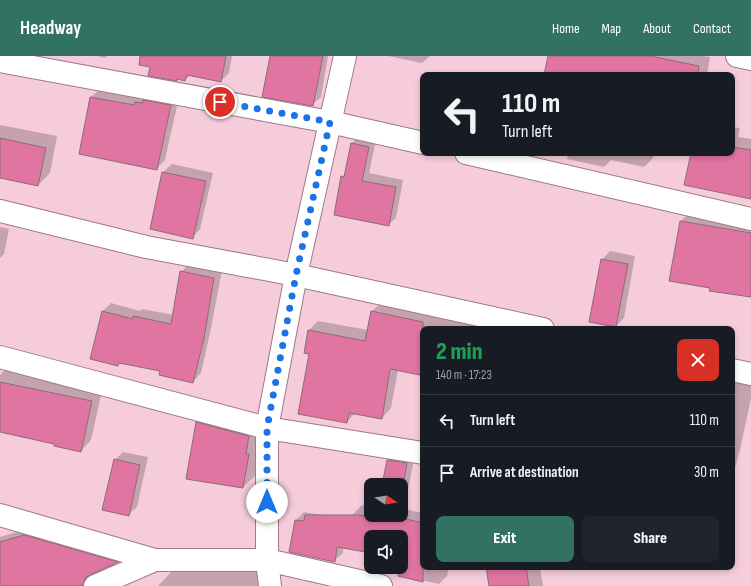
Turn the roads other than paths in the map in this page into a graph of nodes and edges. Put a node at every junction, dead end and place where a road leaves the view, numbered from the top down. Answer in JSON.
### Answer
{"nodes":[{"id":1,"x":345,"y":56,"type":"edge"},
{"id":2,"x":737,"y":56,"type":"edge"},
{"id":3,"x":751,"y":59,"type":"edge"},
{"id":4,"x":0,"y":61,"type":"edge"},
{"id":5,"x":330,"y":122,"type":"junction"},
{"id":6,"x":420,"y":142,"type":"edge"},
{"id":7,"x":479,"y":156,"type":"edge"},
{"id":8,"x":0,"y":211,"type":"edge"},
{"id":9,"x":751,"y":219,"type":"edge"},
{"id":10,"x":296,"y":275,"type":"junction"},
{"id":11,"x":529,"y":326,"type":"edge"},
{"id":12,"x":0,"y":358,"type":"edge"},
{"id":13,"x":735,"y":371,"type":"edge"},
{"id":14,"x":751,"y":374,"type":"edge"},
{"id":15,"x":267,"y":428,"type":"junction"},
{"id":16,"x":420,"y":452,"type":"edge"},
{"id":17,"x":0,"y":515,"type":"edge"},
{"id":18,"x":155,"y":560,"type":"junction"},
{"id":19,"x":267,"y":560,"type":"junction"},
{"id":20,"x":94,"y":586,"type":"edge"},
{"id":21,"x":270,"y":586,"type":"edge"},
{"id":22,"x":381,"y":586,"type":"edge"}],
"edges":[{"from":1,"to":5,"type":"street"},
{"from":2,"to":3,"type":"street"},
{"from":4,"to":5,"type":"street"},
{"from":5,"to":6,"type":"street"},
{"from":5,"to":10,"type":"street"},
{"from":7,"to":9,"type":"street"},
{"from":8,"to":10,"type":"street"},
{"from":10,"to":11,"type":"street"},
{"from":10,"to":15,"type":"street"},
{"from":12,"to":15,"type":"street"},
{"from":13,"to":14,"type":"street"},
{"from":15,"to":16,"type":"street"},
{"from":15,"to":19,"type":"street"},
{"from":17,"to":18,"type":"street"},
{"from":18,"to":19,"type":"street"},
{"from":18,"to":20,"type":"street"},
{"from":19,"to":21,"type":"street"},
{"from":19,"to":22,"type":"street"}]}
